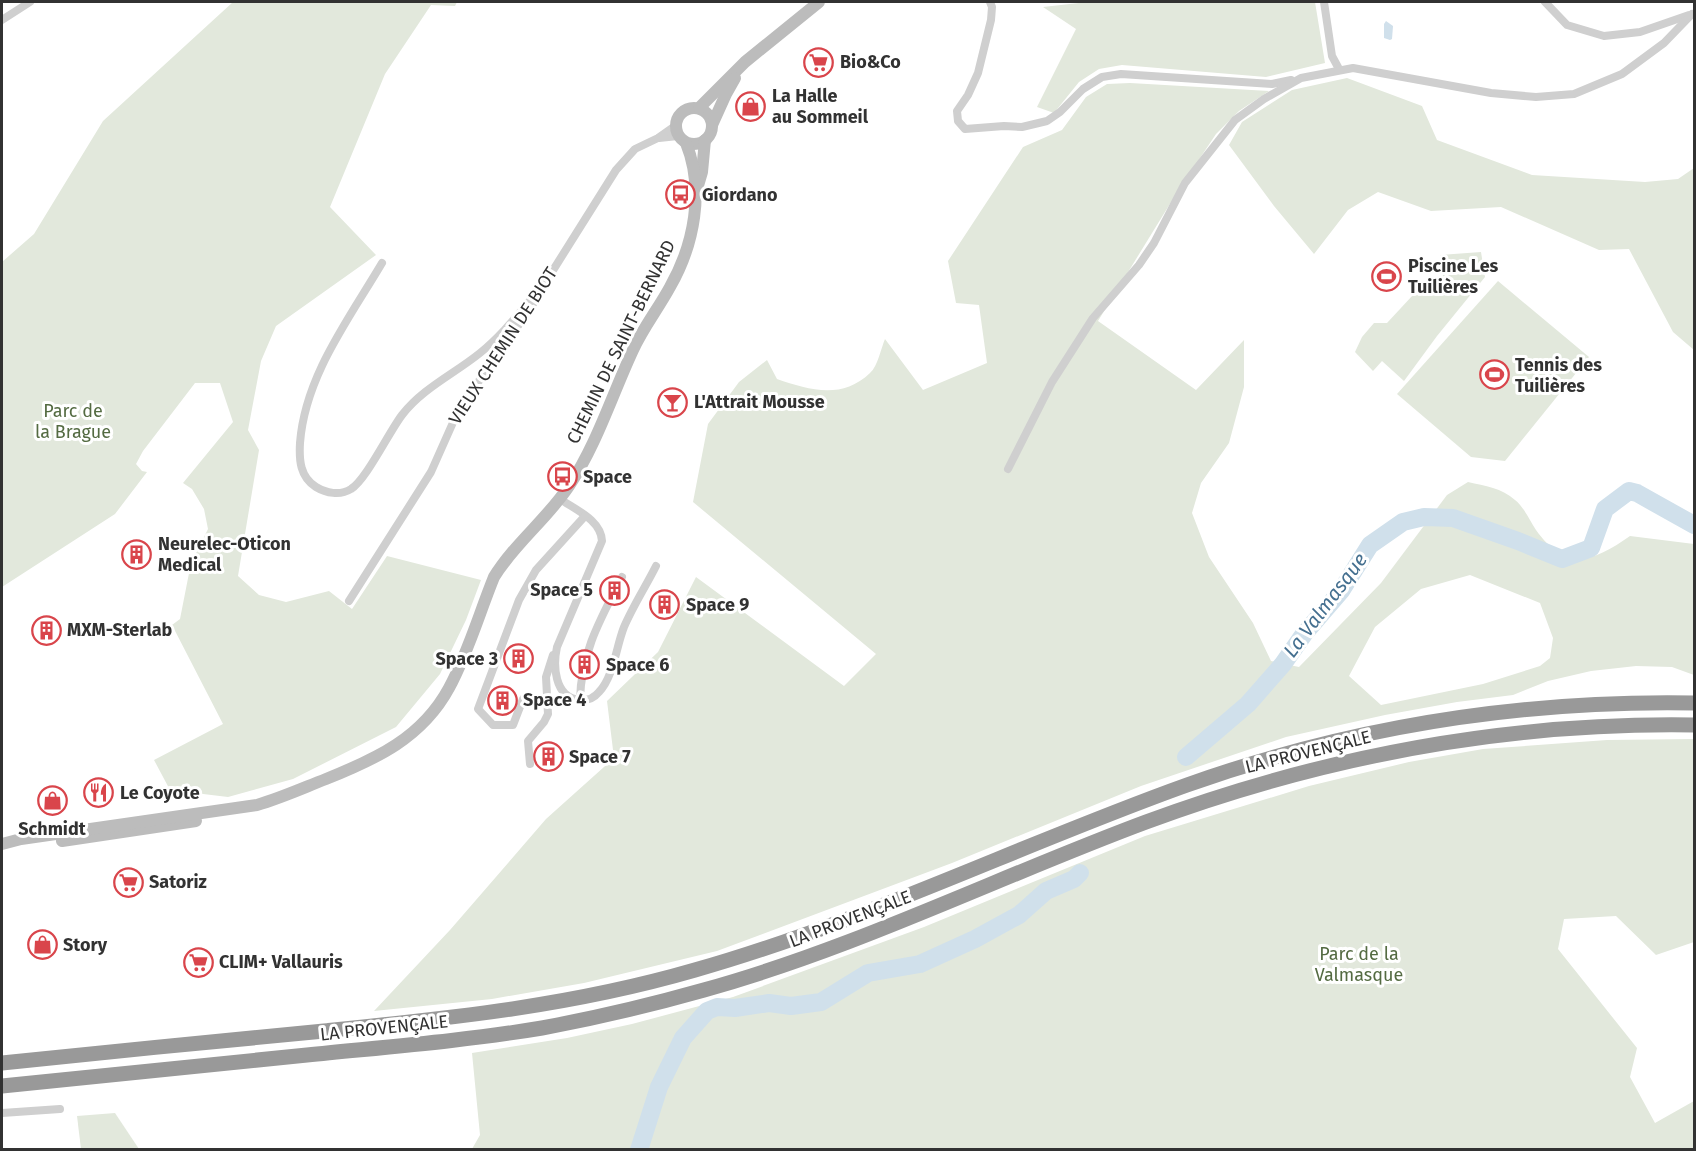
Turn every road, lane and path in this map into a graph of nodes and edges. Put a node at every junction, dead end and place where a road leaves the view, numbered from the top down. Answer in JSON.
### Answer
{"nodes":[{"id":1,"x":30,"y":2,"type":"edge"},
{"id":2,"x":819,"y":2,"type":"edge"},
{"id":3,"x":990,"y":2,"type":"edge"},
{"id":4,"x":1324,"y":2,"type":"edge"},
{"id":5,"x":1545,"y":2,"type":"edge"},
{"id":6,"x":1693,"y":14,"type":"edge"},
{"id":7,"x":2,"y":20,"type":"edge"},
{"id":8,"x":745,"y":62,"type":"junction"},
{"id":9,"x":1339,"y":69,"type":"junction"},
{"id":10,"x":1301,"y":78,"type":"junction"},
{"id":11,"x":699,"y":108,"type":"junction"},
{"id":12,"x":712,"y":125,"type":"junction"},
{"id":13,"x":680,"y":135,"type":"junction"},
{"id":14,"x":705,"y":140,"type":"junction"},
{"id":15,"x":696,"y":193,"type":"junction"},
{"id":16,"x":382,"y":263,"type":"dead end"},
{"id":17,"x":545,"y":283,"type":"junction"},
{"id":18,"x":1008,"y":468,"type":"dead end"},
{"id":19,"x":560,"y":499,"type":"junction"},
{"id":20,"x":585,"y":516,"type":"junction"},
{"id":21,"x":656,"y":566,"type":"dead end"},
{"id":22,"x":622,"y":577,"type":"dead end"},
{"id":23,"x":349,"y":601,"type":"dead end"},
{"id":24,"x":557,"y":646,"type":"junction"},
{"id":25,"x":524,"y":699,"type":"dead end"},
{"id":26,"x":580,"y":700,"type":"junction"},
{"id":27,"x":1695,"y":703,"type":"edge"},
{"id":28,"x":1695,"y":724,"type":"edge"},
{"id":29,"x":530,"y":764,"type":"dead end"},
{"id":30,"x":241,"y":808,"type":"junction"},
{"id":31,"x":160,"y":818,"type":"junction"},
{"id":32,"x":152,"y":829,"type":"junction"},
{"id":33,"x":2,"y":844,"type":"edge"},
{"id":34,"x":2,"y":852,"type":"edge"},
{"id":35,"x":2,"y":1063,"type":"edge"},
{"id":36,"x":2,"y":1086,"type":"edge"},
{"id":37,"x":60,"y":1109,"type":"dead end"},
{"id":38,"x":2,"y":1113,"type":"edge"}],
"edges":[{"from":1,"to":7,"type":"street"},
{"from":2,"to":8,"type":"main road"},
{"from":3,"to":10,"type":"street"},
{"from":4,"to":9,"type":"street"},
{"from":5,"to":6,"type":"street"},
{"from":6,"to":9,"type":"street"},
{"from":8,"to":11,"type":"main road"},
{"from":8,"to":12,"type":"main road"},
{"from":9,"to":10,"type":"street"},
{"from":10,"to":18,"type":"street"},
{"from":11,"to":12,"type":"main road"},
{"from":11,"to":13,"type":"main road"},
{"from":12,"to":14,"type":"main road"},
{"from":13,"to":14,"type":"main road"},
{"from":13,"to":15,"type":"main road","name":"CHEMIN DE SAINT-BERNARD"},
{"from":13,"to":17,"type":"street","name":"VIEUX CHEMIN DE BIOT"},
{"from":14,"to":15,"type":"main road","name":"CHEMIN DE SAINT-BERNARD"},
{"from":15,"to":19,"type":"main road","name":"CHEMIN DE SAINT-BERNARD"},
{"from":16,"to":17,"type":"street"},
{"from":17,"to":23,"type":"street","name":"VIEUX CHEMIN DE BIOT"},
{"from":19,"to":20,"type":"street"},
{"from":19,"to":30,"type":"main road","name":"CHEMIN DE SAINT-BERNARD"},
{"from":20,"to":24,"type":"street"},
{"from":20,"to":25,"type":"street"},
{"from":21,"to":26,"type":"street"},
{"from":22,"to":26,"type":"street"},
{"from":24,"to":26,"type":"street"},
{"from":24,"to":29,"type":"street"},
{"from":27,"to":35,"type":"highway","name":"LA PROVENÇALE"},
{"from":28,"to":36,"type":"highway","name":"LA PROVENÇALE"},
{"from":30,"to":31,"type":"main road","name":"CHEMIN DE SAINT-BERNARD"},
{"from":30,"to":32,"type":"main road","name":"CHEMIN DE SAINT-BERNARD"},
{"from":31,"to":32,"type":"main road"},
{"from":31,"to":33,"type":"main road","name":"CHEMIN DE SAINT-BERNARD"},
{"from":32,"to":34,"type":"main road","name":"CHEMIN DE SAINT-BERNARD"},
{"from":37,"to":38,"type":"street"}]}
